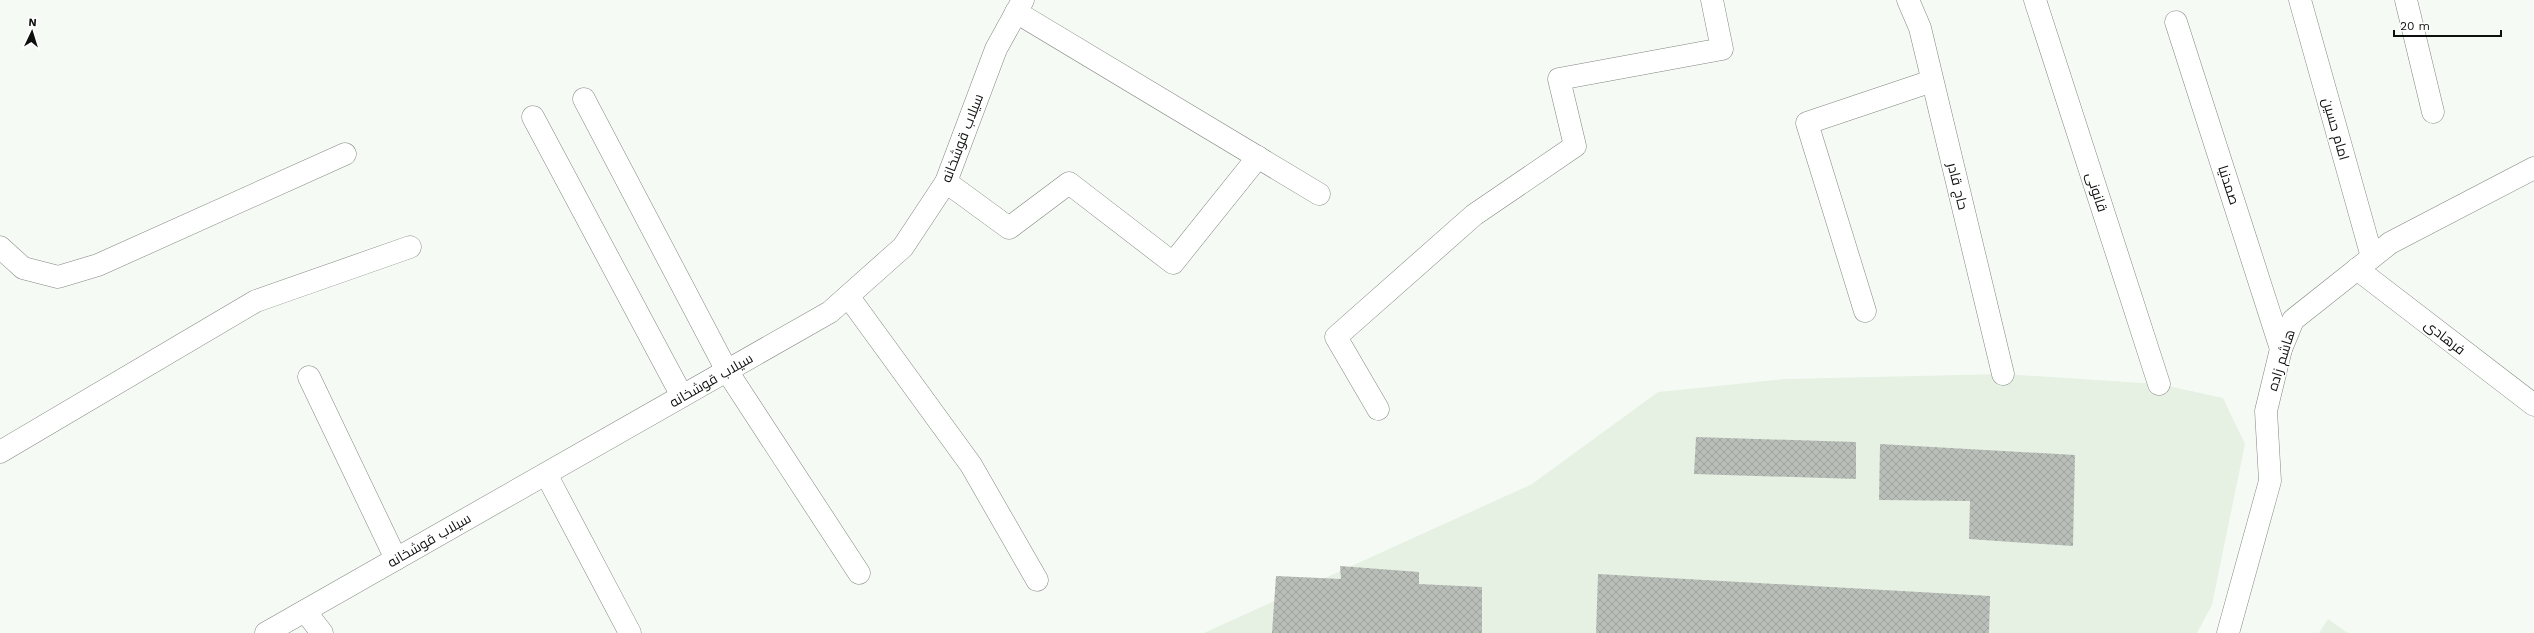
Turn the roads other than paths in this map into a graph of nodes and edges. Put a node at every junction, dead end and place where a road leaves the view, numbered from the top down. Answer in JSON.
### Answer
{"nodes":[{"id":1,"x":1712,"y":0,"type":"edge"},
{"id":2,"x":1908,"y":0,"type":"edge"},
{"id":3,"x":2035,"y":0,"type":"edge"},
{"id":4,"x":2300,"y":0,"type":"edge"},
{"id":5,"x":2406,"y":0,"type":"edge"},
{"id":6,"x":1020,"y":6,"type":"edge"},
{"id":7,"x":2176,"y":22,"type":"dead end"},
{"id":8,"x":1932,"y":81,"type":"junction"},
{"id":9,"x":584,"y":99,"type":"dead end"},
{"id":10,"x":2433,"y":112,"type":"dead end"},
{"id":11,"x":533,"y":117,"type":"dead end"},
{"id":12,"x":345,"y":154,"type":"dead end"},
{"id":13,"x":1258,"y":157,"type":"junction"},
{"id":14,"x":2534,"y":168,"type":"edge"},
{"id":15,"x":946,"y":182,"type":"junction"},
{"id":16,"x":1319,"y":194,"type":"dead end"},
{"id":17,"x":0,"y":247,"type":"edge"},
{"id":18,"x":410,"y":247,"type":"dead end"},
{"id":19,"x":2364,"y":263,"type":"junction"},
{"id":20,"x":848,"y":296,"type":"junction"},
{"id":21,"x":1865,"y":311,"type":"dead end"},
{"id":22,"x":2281,"y":349,"type":"junction"},
{"id":23,"x":727,"y":371,"type":"junction"},
{"id":24,"x":2003,"y":374,"type":"dead end"},
{"id":25,"x":309,"y":377,"type":"dead end"},
{"id":26,"x":2159,"y":384,"type":"dead end"},
{"id":27,"x":682,"y":396,"type":"junction"},
{"id":28,"x":2534,"y":405,"type":"edge"},
{"id":29,"x":1378,"y":409,"type":"dead end"},
{"id":30,"x":0,"y":452,"type":"edge"},
{"id":31,"x":546,"y":474,"type":"junction"},
{"id":32,"x":396,"y":559,"type":"junction"},
{"id":33,"x":859,"y":573,"type":"dead end"},
{"id":34,"x":1037,"y":580,"type":"dead end"},
{"id":35,"x":305,"y":611,"type":"junction"},
{"id":36,"x":266,"y":633,"type":"edge"},
{"id":37,"x":322,"y":633,"type":"edge"},
{"id":38,"x":630,"y":633,"type":"edge"},
{"id":39,"x":2228,"y":633,"type":"edge"}],
"edges":[{"from":1,"to":29,"type":"street"},
{"from":2,"to":8,"type":"street","name":"حاج قادر"},
{"from":3,"to":26,"type":"street","name":"قانونی"},
{"from":4,"to":19,"type":"street","name":"امام حسین"},
{"from":5,"to":10,"type":"street"},
{"from":6,"to":13,"type":"street"},
{"from":6,"to":15,"type":"street","name":"سیلاب قوشخانه"},
{"from":7,"to":22,"type":"street","name":"صمدنیا"},
{"from":8,"to":21,"type":"street"},
{"from":8,"to":24,"type":"street","name":"حاج قادر"},
{"from":9,"to":23,"type":"street"},
{"from":11,"to":27,"type":"street"},
{"from":12,"to":17,"type":"street"},
{"from":13,"to":15,"type":"street"},
{"from":13,"to":16,"type":"street"},
{"from":14,"to":19,"type":"street","name":"هاشم زاده"},
{"from":15,"to":20,"type":"street","name":"سیلاب قوشخانه"},
{"from":18,"to":30,"type":"street"},
{"from":19,"to":22,"type":"street","name":"هاشم زاده"},
{"from":19,"to":28,"type":"street","name":"فرهادی"},
{"from":20,"to":23,"type":"street","name":"سیلاب قوشخانه"},
{"from":20,"to":34,"type":"street"},
{"from":22,"to":39,"type":"street","name":"هاشم زاده"},
{"from":23,"to":27,"type":"street","name":"سیلاب قوشخانه"},
{"from":23,"to":33,"type":"street"},
{"from":25,"to":32,"type":"street"},
{"from":27,"to":31,"type":"street","name":"سیلاب قوشخانه"},
{"from":31,"to":32,"type":"street","name":"سیلاب قوشخانه"},
{"from":31,"to":38,"type":"street"},
{"from":32,"to":35,"type":"street","name":"سیلاب قوشخانه"},
{"from":35,"to":36,"type":"street","name":"سیلاب قوشخانه"},
{"from":35,"to":37,"type":"street"}]}
